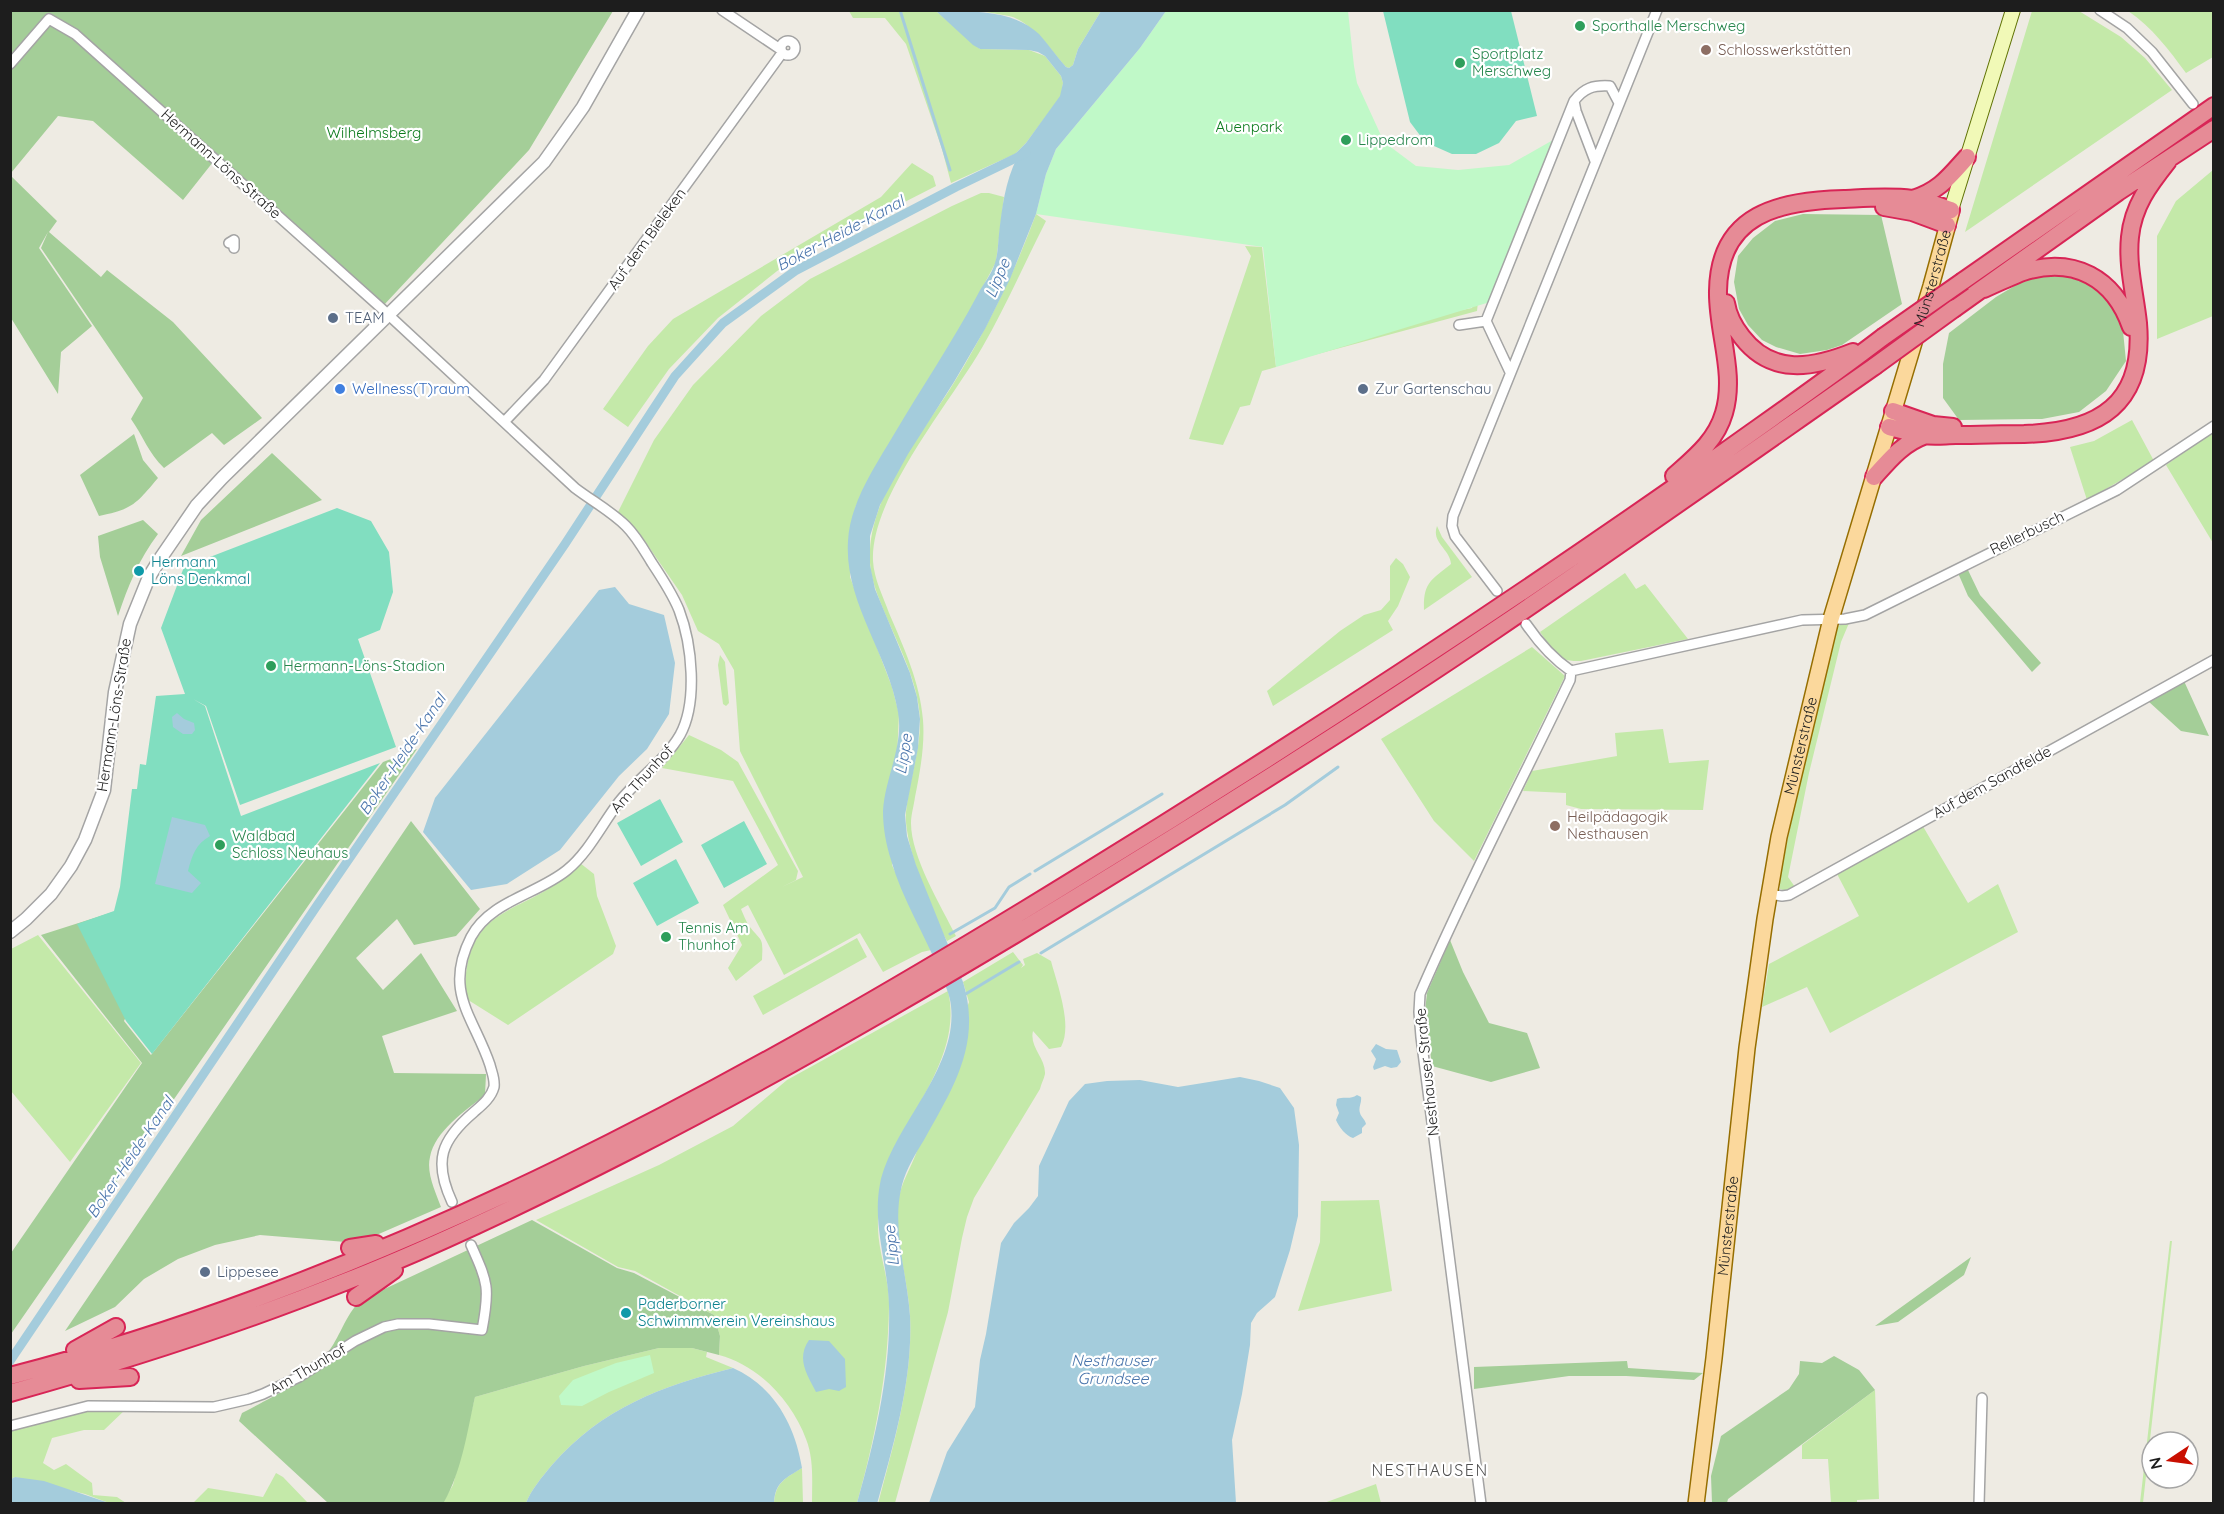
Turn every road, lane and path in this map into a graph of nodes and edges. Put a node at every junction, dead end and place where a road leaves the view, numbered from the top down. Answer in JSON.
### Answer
{"nodes":[{"id":1,"x":638,"y":10,"type":"edge"},
{"id":2,"x":722,"y":10,"type":"edge"},
{"id":3,"x":1657,"y":10,"type":"edge"},
{"id":4,"x":2013,"y":10,"type":"edge"},
{"id":5,"x":2100,"y":10,"type":"edge"},
{"id":6,"x":10,"y":64,"type":"edge"},
{"id":7,"x":1574,"y":101,"type":"junction"},
{"id":8,"x":1619,"y":103,"type":"junction"},
{"id":9,"x":2193,"y":104,"type":"dead end"},
{"id":10,"x":2214,"y":106,"type":"edge"},
{"id":11,"x":2214,"y":129,"type":"edge"},
{"id":12,"x":1967,"y":157,"type":"junction"},
{"id":13,"x":1595,"y":161,"type":"junction"},
{"id":14,"x":2168,"y":161,"type":"junction"},
{"id":15,"x":1913,"y":199,"type":"junction"},
{"id":16,"x":1949,"y":217,"type":"junction"},
{"id":17,"x":1984,"y":289,"type":"junction"},
{"id":18,"x":389,"y":315,"type":"junction"},
{"id":19,"x":1486,"y":321,"type":"junction"},
{"id":20,"x":1459,"y":325,"type":"dead end"},
{"id":21,"x":1880,"y":340,"type":"junction"},
{"id":22,"x":1510,"y":372,"type":"junction"},
{"id":23,"x":1891,"y":419,"type":"junction"},
{"id":24,"x":505,"y":421,"type":"junction"},
{"id":25,"x":2214,"y":426,"type":"edge"},
{"id":26,"x":1926,"y":435,"type":"junction"},
{"id":27,"x":1874,"y":477,"type":"junction"},
{"id":28,"x":1625,"y":522,"type":"junction"},
{"id":29,"x":1497,"y":591,"type":"dead end"},
{"id":30,"x":1832,"y":619,"type":"junction"},
{"id":31,"x":1526,"y":624,"type":"dead end"},
{"id":32,"x":2214,"y":660,"type":"edge"},
{"id":33,"x":1571,"y":671,"type":"junction"},
{"id":34,"x":1769,"y":894,"type":"junction"},
{"id":35,"x":10,"y":932,"type":"edge"},
{"id":36,"x":452,"y":1202,"type":"dead end"},
{"id":37,"x":420,"y":1242,"type":"junction"},
{"id":38,"x":471,"y":1245,"type":"dead end"},
{"id":39,"x":350,"y":1248,"type":"dead end"},
{"id":40,"x":356,"y":1297,"type":"dead end"},
{"id":41,"x":116,"y":1327,"type":"dead end"},
{"id":42,"x":130,"y":1377,"type":"dead end"},
{"id":43,"x":16,"y":1381,"type":"edge"},
{"id":44,"x":51,"y":1381,"type":"junction"},
{"id":45,"x":1982,"y":1398,"type":"dead end"},
{"id":46,"x":10,"y":1426,"type":"edge"},
{"id":47,"x":1481,"y":1503,"type":"edge"},
{"id":48,"x":1696,"y":1503,"type":"edge"},
{"id":49,"x":1979,"y":1503,"type":"edge"}],
"edges":[{"from":1,"to":18,"type":"street","name":"Hermann-Löns-Straße"},
{"from":2,"to":24,"type":"street","name":"Auf dem Bieleken"},
{"from":3,"to":8,"type":"street"},
{"from":4,"to":12,"type":"main road","name":"Münsterstraße"},
{"from":5,"to":9,"type":"street"},
{"from":6,"to":18,"type":"street","name":"Hermann-Löns-Straße"},
{"from":7,"to":8,"type":"street"},
{"from":7,"to":13,"type":"street"},
{"from":7,"to":19,"type":"street"},
{"from":8,"to":13,"type":"street"},
{"from":10,"to":21,"type":"highway","bridge":true},
{"from":11,"to":14,"type":"highway"},
{"from":12,"to":15,"type":"highway"},
{"from":12,"to":16,"type":"main road","name":"Münsterstraße"},
{"from":13,"to":22,"type":"street"},
{"from":14,"to":17,"type":"highway"},
{"from":14,"to":26,"type":"highway"},
{"from":15,"to":16,"type":"highway"},
{"from":15,"to":28,"type":"highway"},
{"from":16,"to":21,"type":"highway"},
{"from":16,"to":23,"type":"main road","name":"Münsterstraße"},
{"from":17,"to":23,"type":"highway"},
{"from":17,"to":37,"type":"highway","bridge":true},
{"from":18,"to":24,"type":"street","name":"Am Thunhof"},
{"from":18,"to":35,"type":"street","name":"Hermann-Löns-Straße"},
{"from":19,"to":20,"type":"street"},
{"from":19,"to":22,"type":"street"},
{"from":21,"to":28,"type":"highway"},
{"from":22,"to":29,"type":"street"},
{"from":23,"to":26,"type":"highway"},
{"from":23,"to":27,"type":"main road","name":"Münsterstraße"},
{"from":24,"to":36,"type":"street","name":"Am Thunhof"},
{"from":25,"to":30,"type":"street","name":"Rellerbusch"},
{"from":26,"to":27,"type":"highway"},
{"from":27,"to":30,"type":"main road","name":"Münsterstraße"},
{"from":28,"to":37,"type":"highway"},
{"from":30,"to":33,"type":"street"},
{"from":30,"to":34,"type":"main road","name":"Münsterstraße"},
{"from":31,"to":33,"type":"street"},
{"from":32,"to":34,"type":"street","name":"Auf dem Sandfelde"},
{"from":33,"to":47,"type":"street","name":"Nesthauser Straße"},
{"from":34,"to":48,"type":"main road","name":"Münsterstraße"},
{"from":37,"to":39,"type":"highway"},
{"from":37,"to":40,"type":"highway"},
{"from":37,"to":43,"type":"highway"},
{"from":37,"to":44,"type":"highway"},
{"from":38,"to":46,"type":"street","name":"Am Thunhof"},
{"from":41,"to":43,"type":"highway"},
{"from":42,"to":44,"type":"highway"},
{"from":43,"to":44,"type":"highway"},
{"from":45,"to":49,"type":"street"}]}
